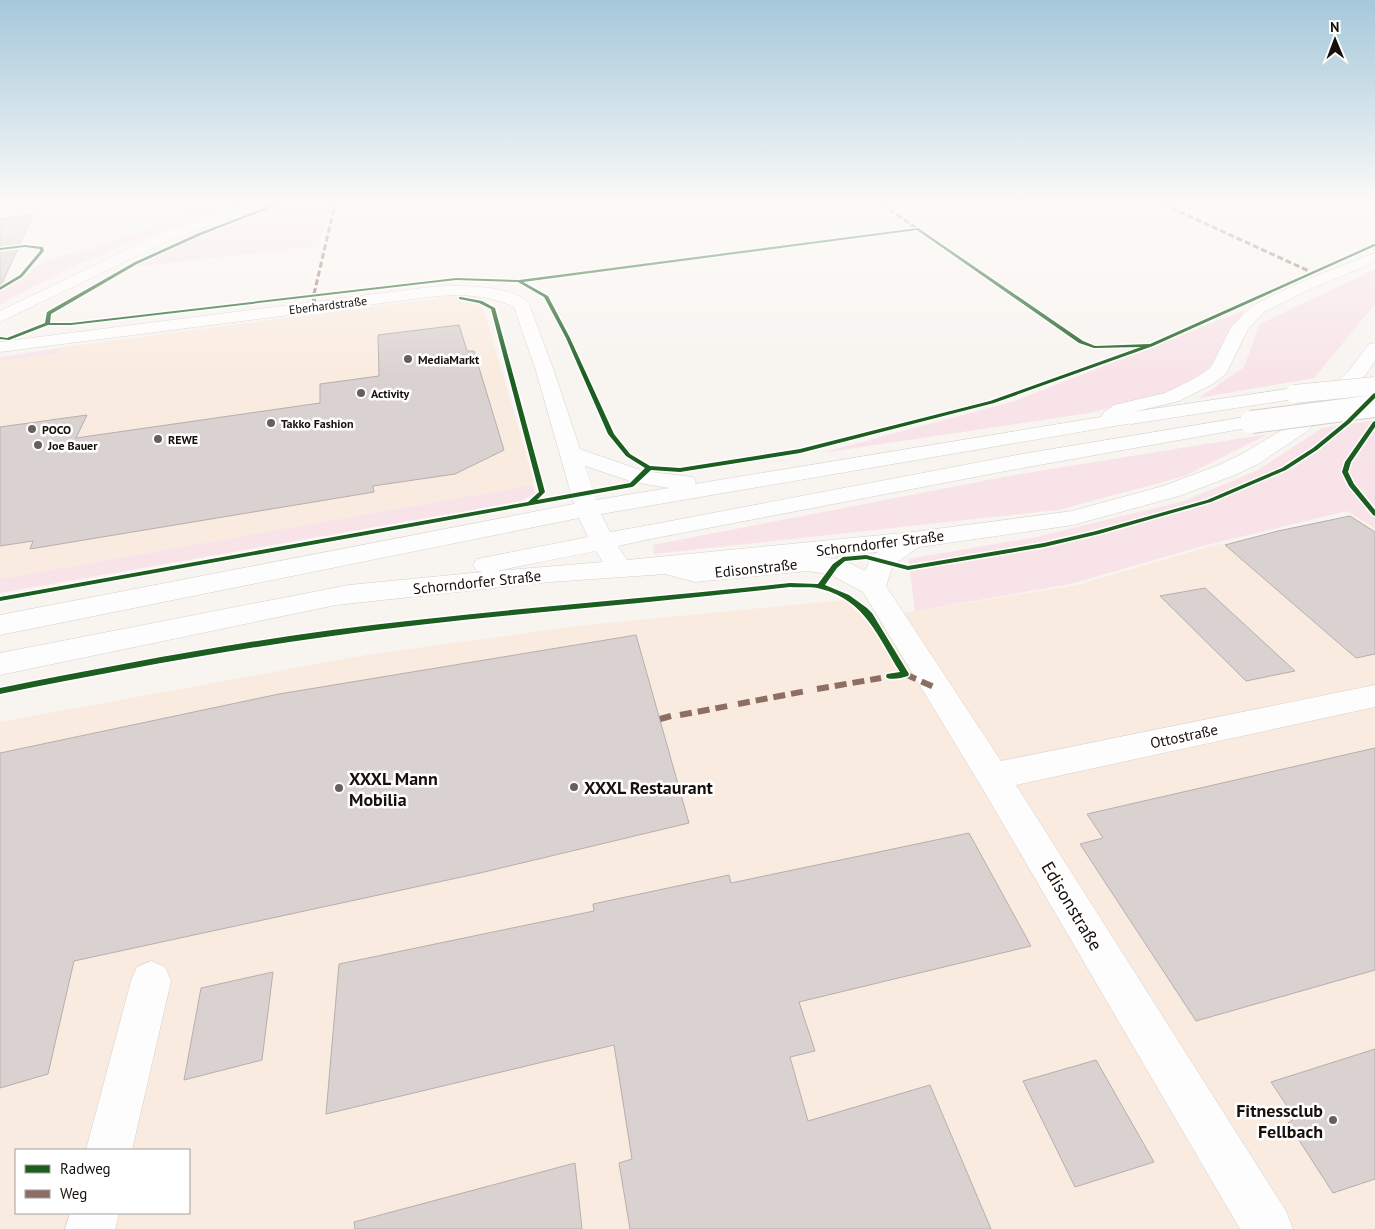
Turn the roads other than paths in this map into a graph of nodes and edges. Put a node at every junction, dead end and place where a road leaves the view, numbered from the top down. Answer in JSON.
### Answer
{"nodes":[{"id":1,"x":114,"y":261,"type":"edge"},
{"id":2,"x":1364,"y":261,"type":"edge"},
{"id":3,"x":1,"y":316,"type":"edge"},
{"id":4,"x":87,"y":335,"type":"junction"},
{"id":5,"x":0,"y":347,"type":"edge"},
{"id":6,"x":1375,"y":348,"type":"edge"},
{"id":7,"x":1375,"y":386,"type":"edge"},
{"id":8,"x":1375,"y":406,"type":"edge"},
{"id":9,"x":1099,"y":423,"type":"junction"},
{"id":10,"x":570,"y":453,"type":"junction"},
{"id":11,"x":759,"y":480,"type":"junction"},
{"id":12,"x":587,"y":509,"type":"junction"},
{"id":13,"x":913,"y":540,"type":"junction"},
{"id":14,"x":602,"y":541,"type":"junction"},
{"id":15,"x":666,"y":566,"type":"junction"},
{"id":16,"x":620,"y":569,"type":"junction"},
{"id":17,"x":873,"y":586,"type":"junction"},
{"id":18,"x":332,"y":597,"type":"junction"},
{"id":19,"x":0,"y":624,"type":"edge"},
{"id":20,"x":0,"y":664,"type":"edge"},
{"id":21,"x":1375,"y":696,"type":"edge"},
{"id":22,"x":993,"y":776,"type":"junction"},
{"id":23,"x":151,"y":981,"type":"dead end"},
{"id":24,"x":109,"y":1149,"type":"edge"},
{"id":25,"x":94,"y":1214,"type":"edge"},
{"id":26,"x":90,"y":1229,"type":"edge"},
{"id":27,"x":1268,"y":1229,"type":"edge"}],
"edges":[{"from":1,"to":3,"type":"main road"},
{"from":2,"to":9,"type":"main road"},
{"from":3,"to":4,"type":"main road"},
{"from":4,"to":5,"type":"main road","name":"Eberhardstraße"},
{"from":4,"to":10,"type":"main road","name":"Eberhardstraße"},
{"from":6,"to":13,"type":"main road","name":"Schorndorfer Straße"},
{"from":7,"to":9,"type":"main road","bridge":true},
{"from":8,"to":14,"type":"main road","bridge":true},
{"from":9,"to":11,"type":"main road"},
{"from":10,"to":11,"type":"main road"},
{"from":10,"to":12,"type":"main road","name":"Eberhardstraße"},
{"from":11,"to":12,"type":"main road"},
{"from":12,"to":14,"type":"main road","name":"Eberhardstraße"},
{"from":12,"to":19,"type":"main road"},
{"from":13,"to":15,"type":"main road","name":"Schorndorfer Straße"},
{"from":13,"to":17,"type":"main road"},
{"from":14,"to":16,"type":"main road","name":"Eberhardstraße"},
{"from":14,"to":18,"type":"main road"},
{"from":15,"to":16,"type":"main road","name":"Schorndorfer Straße"},
{"from":15,"to":17,"type":"main road","name":"Edisonstraße"},
{"from":16,"to":18,"type":"main road","name":"Schorndorfer Straße"},
{"from":17,"to":22,"type":"main road","name":"Edisonstraße"},
{"from":18,"to":20,"type":"main road"},
{"from":21,"to":22,"type":"main road","name":"Ottostraße"},
{"from":22,"to":27,"type":"main road","name":"Edisonstraße"},
{"from":23,"to":24,"type":"main road"},
{"from":25,"to":26,"type":"main road"}]}
